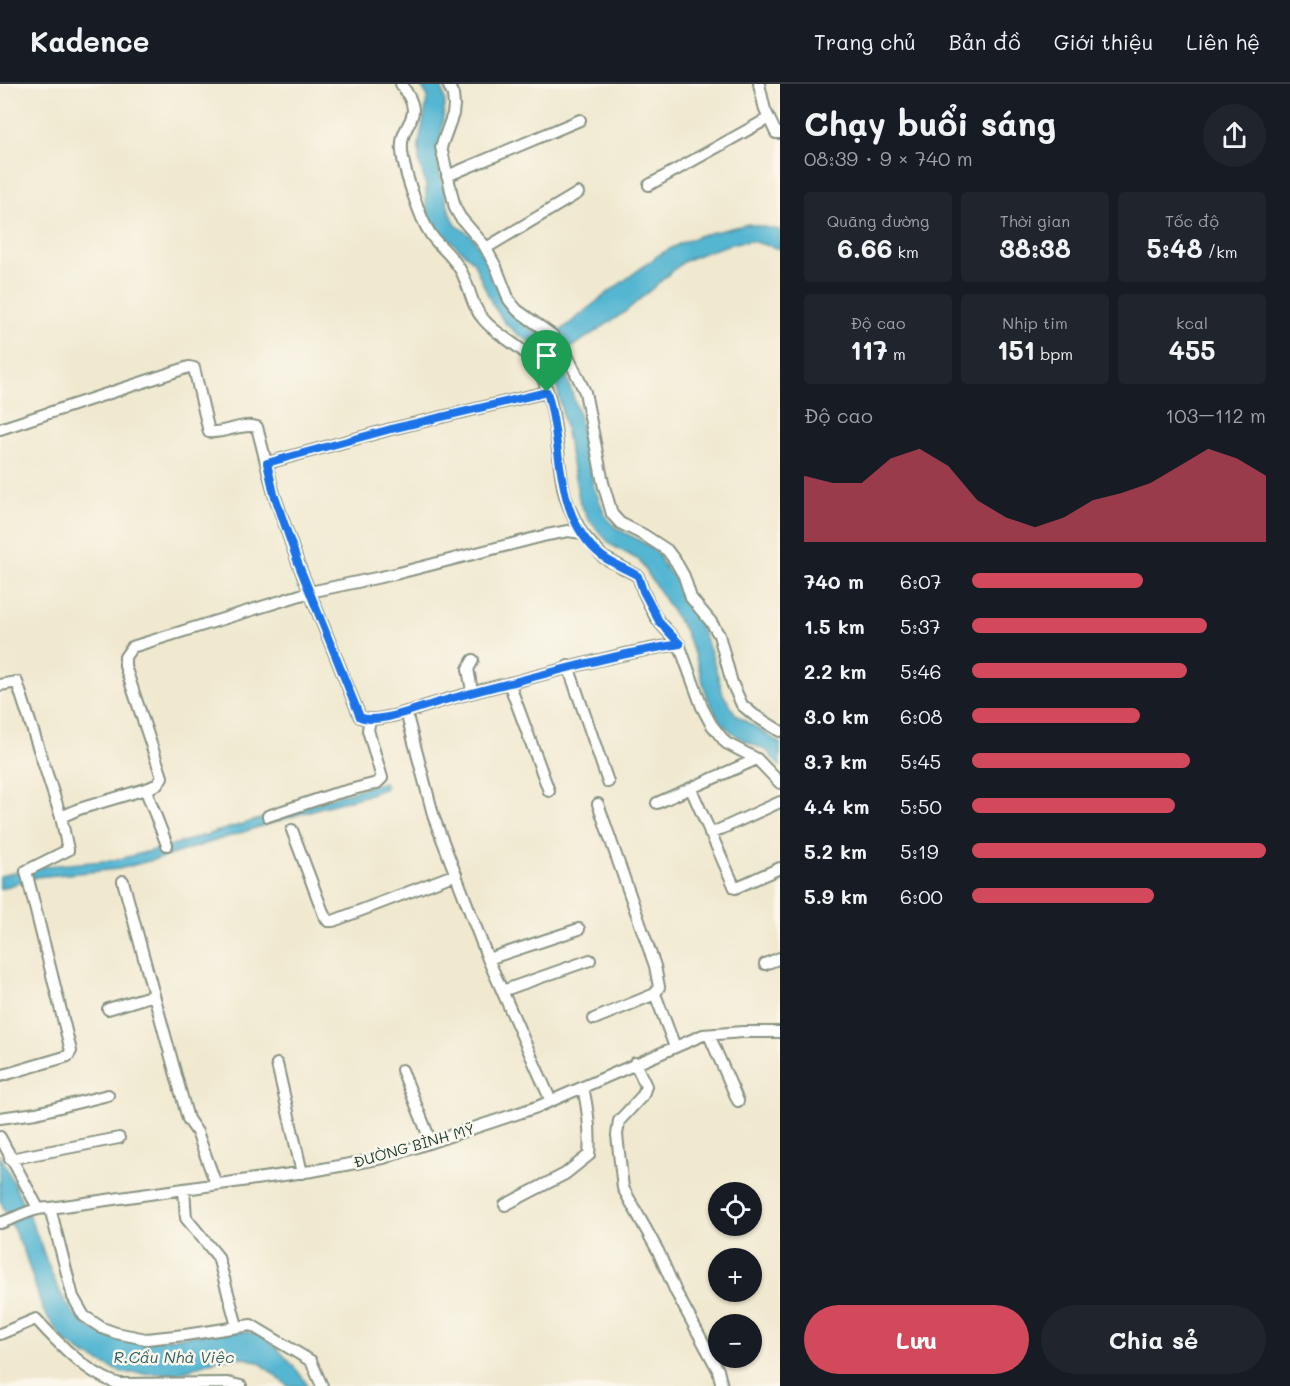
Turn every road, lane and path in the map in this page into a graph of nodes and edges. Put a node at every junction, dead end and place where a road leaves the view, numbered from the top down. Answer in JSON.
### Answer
{"nodes":[{"id":1,"x":401,"y":84,"type":"edge"},
{"id":2,"x":448,"y":84,"type":"edge"},
{"id":3,"x":759,"y":84,"type":"edge"},
{"id":4,"x":580,"y":120,"type":"dead end"},
{"id":5,"x":763,"y":121,"type":"junction"},
{"id":6,"x":780,"y":133,"type":"edge"},
{"id":7,"x":447,"y":176,"type":"junction"},
{"id":8,"x":649,"y":185,"type":"dead end"},
{"id":9,"x":578,"y":193,"type":"dead end"},
{"id":10,"x":486,"y":248,"type":"junction"},
{"id":11,"x":547,"y":392,"type":"junction"},
{"id":12,"x":0,"y":429,"type":"edge"},
{"id":13,"x":267,"y":463,"type":"junction"},
{"id":14,"x":582,"y":533,"type":"junction"},
{"id":15,"x":310,"y":592,"type":"junction"},
{"id":16,"x":680,"y":644,"type":"junction"},
{"id":17,"x":473,"y":660,"type":"dead end"},
{"id":18,"x":568,"y":666,"type":"junction"},
{"id":19,"x":509,"y":683,"type":"junction"},
{"id":20,"x":0,"y":686,"type":"edge"},
{"id":21,"x":472,"y":691,"type":"junction"},
{"id":22,"x":406,"y":712,"type":"junction"},
{"id":23,"x":370,"y":719,"type":"junction"},
{"id":24,"x":780,"y":730,"type":"edge"},
{"id":25,"x":757,"y":759,"type":"junction"},
{"id":26,"x":608,"y":782,"type":"dead end"},
{"id":27,"x":780,"y":783,"type":"edge"},
{"id":28,"x":148,"y":788,"type":"junction"},
{"id":29,"x":691,"y":789,"type":"junction"},
{"id":30,"x":549,"y":791,"type":"dead end"},
{"id":31,"x":780,"y":802,"type":"edge"},
{"id":32,"x":657,"y":803,"type":"dead end"},
{"id":33,"x":598,"y":804,"type":"dead end"},
{"id":34,"x":268,"y":816,"type":"dead end"},
{"id":35,"x":61,"y":817,"type":"junction"},
{"id":36,"x":292,"y":830,"type":"dead end"},
{"id":37,"x":710,"y":834,"type":"junction"},
{"id":38,"x":167,"y":845,"type":"dead end"},
{"id":39,"x":780,"y":868,"type":"edge"},
{"id":40,"x":456,"y":874,"type":"junction"},
{"id":41,"x":123,"y":881,"type":"dead end"},
{"id":42,"x":579,"y":929,"type":"dead end"},
{"id":43,"x":780,"y":958,"type":"edge"},
{"id":44,"x":488,"y":959,"type":"junction"},
{"id":45,"x":590,"y":960,"type":"dead end"},
{"id":46,"x":765,"y":964,"type":"dead end"},
{"id":47,"x":502,"y":991,"type":"junction"},
{"id":48,"x":655,"y":994,"type":"junction"},
{"id":49,"x":154,"y":995,"type":"junction"},
{"id":50,"x":108,"y":1009,"type":"dead end"},
{"id":51,"x":594,"y":1019,"type":"dead end"},
{"id":52,"x":780,"y":1032,"type":"edge"},
{"id":53,"x":709,"y":1035,"type":"junction"},
{"id":54,"x":675,"y":1047,"type":"junction"},
{"id":55,"x":635,"y":1063,"type":"junction"},
{"id":56,"x":278,"y":1064,"type":"dead end"},
{"id":57,"x":402,"y":1070,"type":"dead end"},
{"id":58,"x":0,"y":1076,"type":"edge"},
{"id":59,"x":583,"y":1087,"type":"junction"},
{"id":60,"x":108,"y":1095,"type":"dead end"},
{"id":61,"x":550,"y":1101,"type":"junction"},
{"id":62,"x":738,"y":1101,"type":"dead end"},
{"id":63,"x":0,"y":1118,"type":"edge"},
{"id":64,"x":0,"y":1137,"type":"edge"},
{"id":65,"x":118,"y":1138,"type":"dead end"},
{"id":66,"x":431,"y":1142,"type":"junction"},
{"id":67,"x":10,"y":1159,"type":"junction"},
{"id":68,"x":302,"y":1173,"type":"junction"},
{"id":69,"x":216,"y":1184,"type":"junction"},
{"id":70,"x":184,"y":1189,"type":"junction"},
{"id":71,"x":505,"y":1205,"type":"dead end"},
{"id":72,"x":50,"y":1208,"type":"junction"},
{"id":73,"x":35,"y":1210,"type":"junction"},
{"id":74,"x":0,"y":1223,"type":"edge"},
{"id":75,"x":237,"y":1326,"type":"junction"},
{"id":76,"x":0,"y":1334,"type":"edge"},
{"id":77,"x":241,"y":1386,"type":"edge"},
{"id":78,"x":322,"y":1386,"type":"edge"},
{"id":79,"x":722,"y":1386,"type":"edge"}],
"edges":[{"from":1,"to":11,"type":"street"},
{"from":2,"to":7,"type":"street"},
{"from":3,"to":5,"type":"street"},
{"from":4,"to":7,"type":"street"},
{"from":5,"to":6,"type":"street"},
{"from":5,"to":8,"type":"street"},
{"from":7,"to":10,"type":"street"},
{"from":9,"to":10,"type":"street"},
{"from":10,"to":24,"type":"street"},
{"from":11,"to":13,"type":"street"},
{"from":11,"to":14,"type":"street"},
{"from":12,"to":13,"type":"street"},
{"from":13,"to":15,"type":"street"},
{"from":14,"to":15,"type":"street"},
{"from":14,"to":16,"type":"street"},
{"from":15,"to":23,"type":"street"},
{"from":15,"to":28,"type":"street"},
{"from":16,"to":18,"type":"street"},
{"from":16,"to":25,"type":"street"},
{"from":17,"to":21,"type":"street"},
{"from":18,"to":19,"type":"street"},
{"from":18,"to":26,"type":"street"},
{"from":19,"to":21,"type":"street"},
{"from":19,"to":30,"type":"street"},
{"from":20,"to":35,"type":"street"},
{"from":21,"to":22,"type":"street"},
{"from":22,"to":23,"type":"street"},
{"from":22,"to":40,"type":"street"},
{"from":23,"to":34,"type":"street"},
{"from":25,"to":27,"type":"street"},
{"from":25,"to":29,"type":"street"},
{"from":28,"to":35,"type":"street"},
{"from":28,"to":38,"type":"street"},
{"from":29,"to":32,"type":"street"},
{"from":29,"to":37,"type":"street"},
{"from":31,"to":37,"type":"street"},
{"from":33,"to":48,"type":"street"},
{"from":35,"to":58,"type":"street"},
{"from":36,"to":40,"type":"street"},
{"from":37,"to":39,"type":"street"},
{"from":40,"to":44,"type":"street"},
{"from":41,"to":49,"type":"street"},
{"from":42,"to":44,"type":"street"},
{"from":43,"to":46,"type":"street"},
{"from":44,"to":47,"type":"street"},
{"from":45,"to":47,"type":"street"},
{"from":47,"to":61,"type":"street"},
{"from":48,"to":51,"type":"street"},
{"from":48,"to":54,"type":"street"},
{"from":49,"to":50,"type":"street"},
{"from":49,"to":69,"type":"street"},
{"from":52,"to":53,"type":"street","name":"ĐƯỜNG BÌNH MỸ"},
{"from":53,"to":54,"type":"street","name":"ĐƯỜNG BÌNH MỸ"},
{"from":53,"to":62,"type":"street"},
{"from":54,"to":55,"type":"street","name":"ĐƯỜNG BÌNH MỸ"},
{"from":55,"to":59,"type":"street","name":"ĐƯỜNG BÌNH MỸ"},
{"from":55,"to":79,"type":"street"},
{"from":56,"to":68,"type":"street"},
{"from":57,"to":66,"type":"street"},
{"from":59,"to":61,"type":"street","name":"ĐƯỜNG BÌNH MỸ"},
{"from":59,"to":71,"type":"street"},
{"from":60,"to":63,"type":"street"},
{"from":61,"to":66,"type":"street","name":"ĐƯỜNG BÌNH MỸ"},
{"from":64,"to":67,"type":"street"},
{"from":65,"to":67,"type":"street"},
{"from":66,"to":68,"type":"street","name":"ĐƯỜNG BÌNH MỸ"},
{"from":67,"to":73,"type":"street"},
{"from":68,"to":69,"type":"street","name":"ĐƯỜNG BÌNH MỸ"},
{"from":69,"to":70,"type":"street","name":"ĐƯỜNG BÌNH MỸ"},
{"from":70,"to":72,"type":"street","name":"ĐƯỜNG BÌNH MỸ"},
{"from":70,"to":75,"type":"street"},
{"from":72,"to":73,"type":"street","name":"ĐƯỜNG BÌNH MỸ"},
{"from":72,"to":75,"type":"street"},
{"from":73,"to":74,"type":"street","name":"ĐƯỜNG BÌNH MỸ"},
{"from":75,"to":78,"type":"street"},
{"from":76,"to":77,"type":"street"}]}
